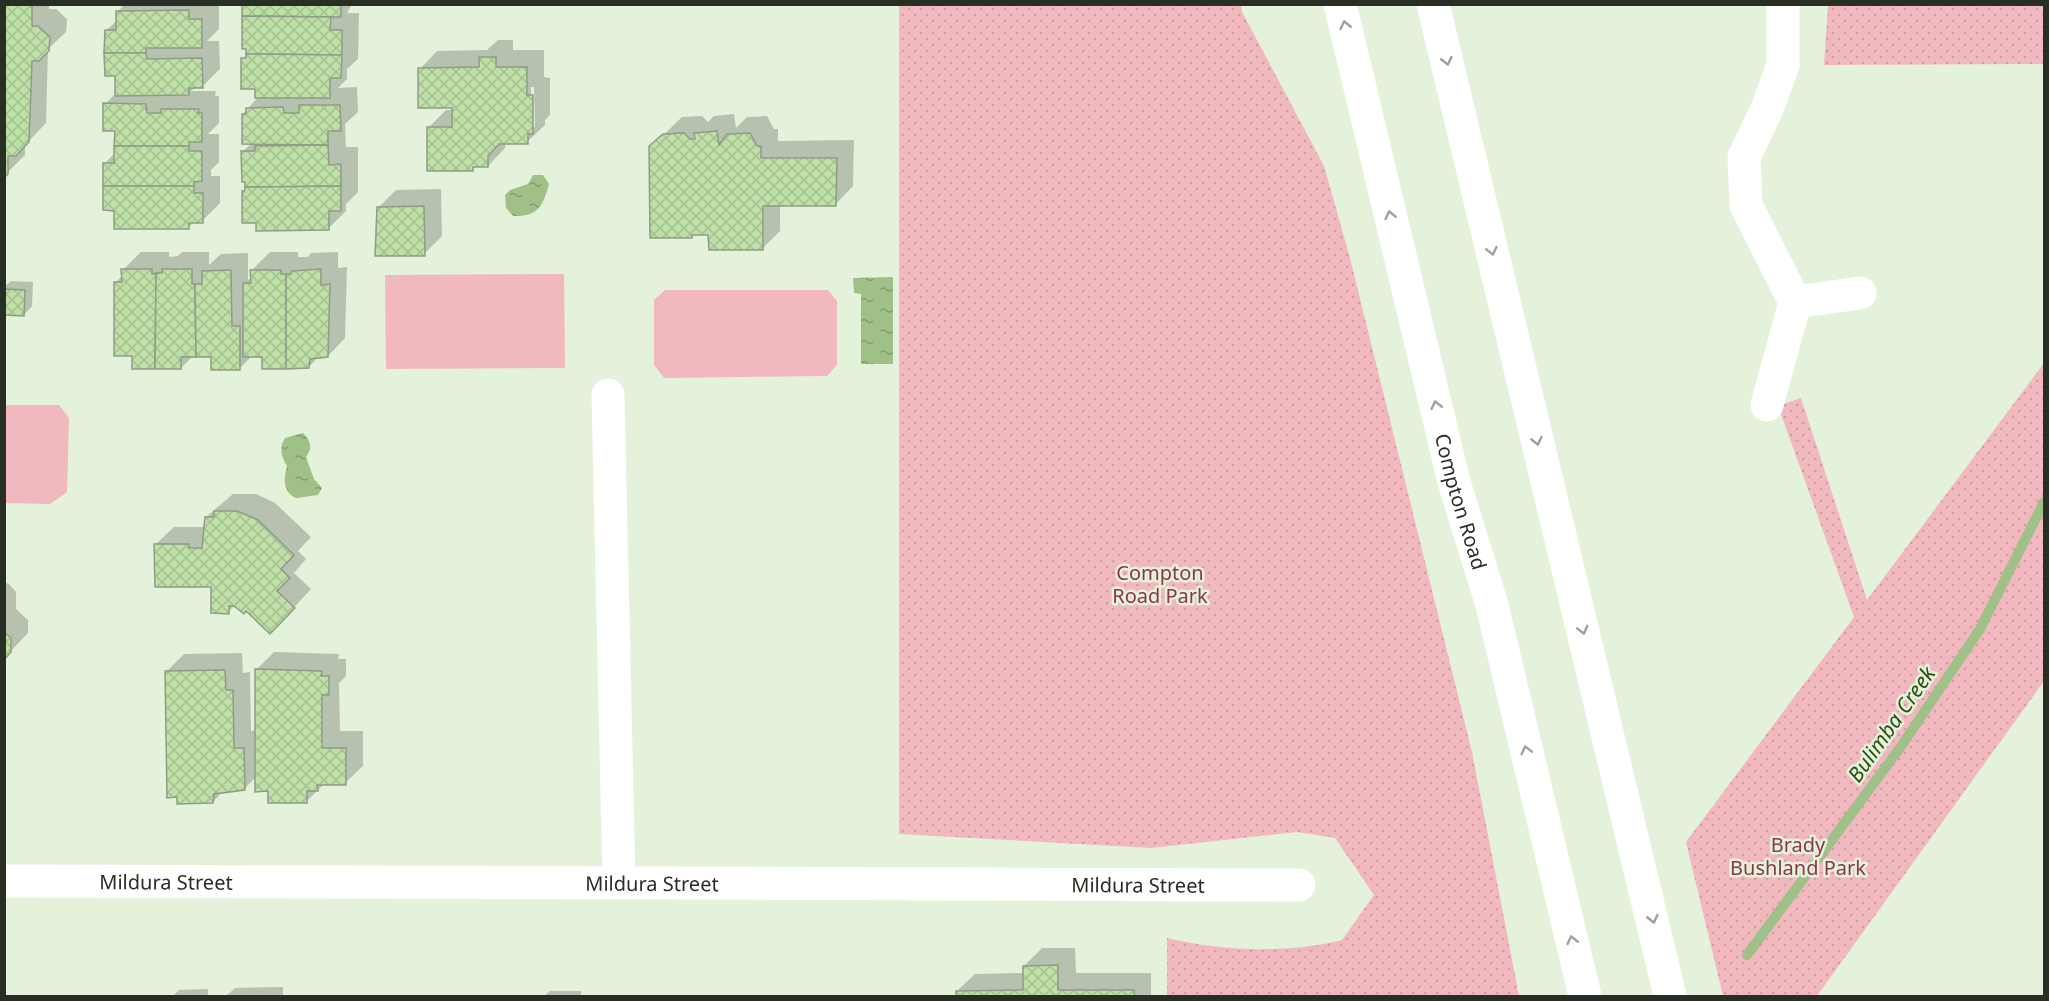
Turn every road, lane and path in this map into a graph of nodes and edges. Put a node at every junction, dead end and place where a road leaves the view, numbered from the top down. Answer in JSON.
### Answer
{"nodes":[{"id":1,"x":1340,"y":4,"type":"edge"},
{"id":2,"x":1433,"y":4,"type":"edge"},
{"id":3,"x":1783,"y":4,"type":"edge"},
{"id":4,"x":1860,"y":293,"type":"dead end"},
{"id":5,"x":1795,"y":302,"type":"junction"},
{"id":6,"x":608,"y":395,"type":"dead end"},
{"id":7,"x":1767,"y":405,"type":"dead end"},
{"id":8,"x":4,"y":881,"type":"edge"},
{"id":9,"x":619,"y":883,"type":"junction"},
{"id":10,"x":1299,"y":885,"type":"dead end"},
{"id":11,"x":1585,"y":996,"type":"edge"},
{"id":12,"x":1670,"y":996,"type":"edge"}],
"edges":[{"from":11,"to":1,"type":"street","name":"Compton Road","one_way":true},
{"from":2,"to":12,"type":"street","one_way":true},
{"from":3,"to":5,"type":"street"},
{"from":4,"to":5,"type":"street"},
{"from":5,"to":7,"type":"street"},
{"from":6,"to":9,"type":"street"},
{"from":8,"to":9,"type":"street","name":"Mildura Street"},
{"from":9,"to":10,"type":"street","name":"Mildura Street"}]}
